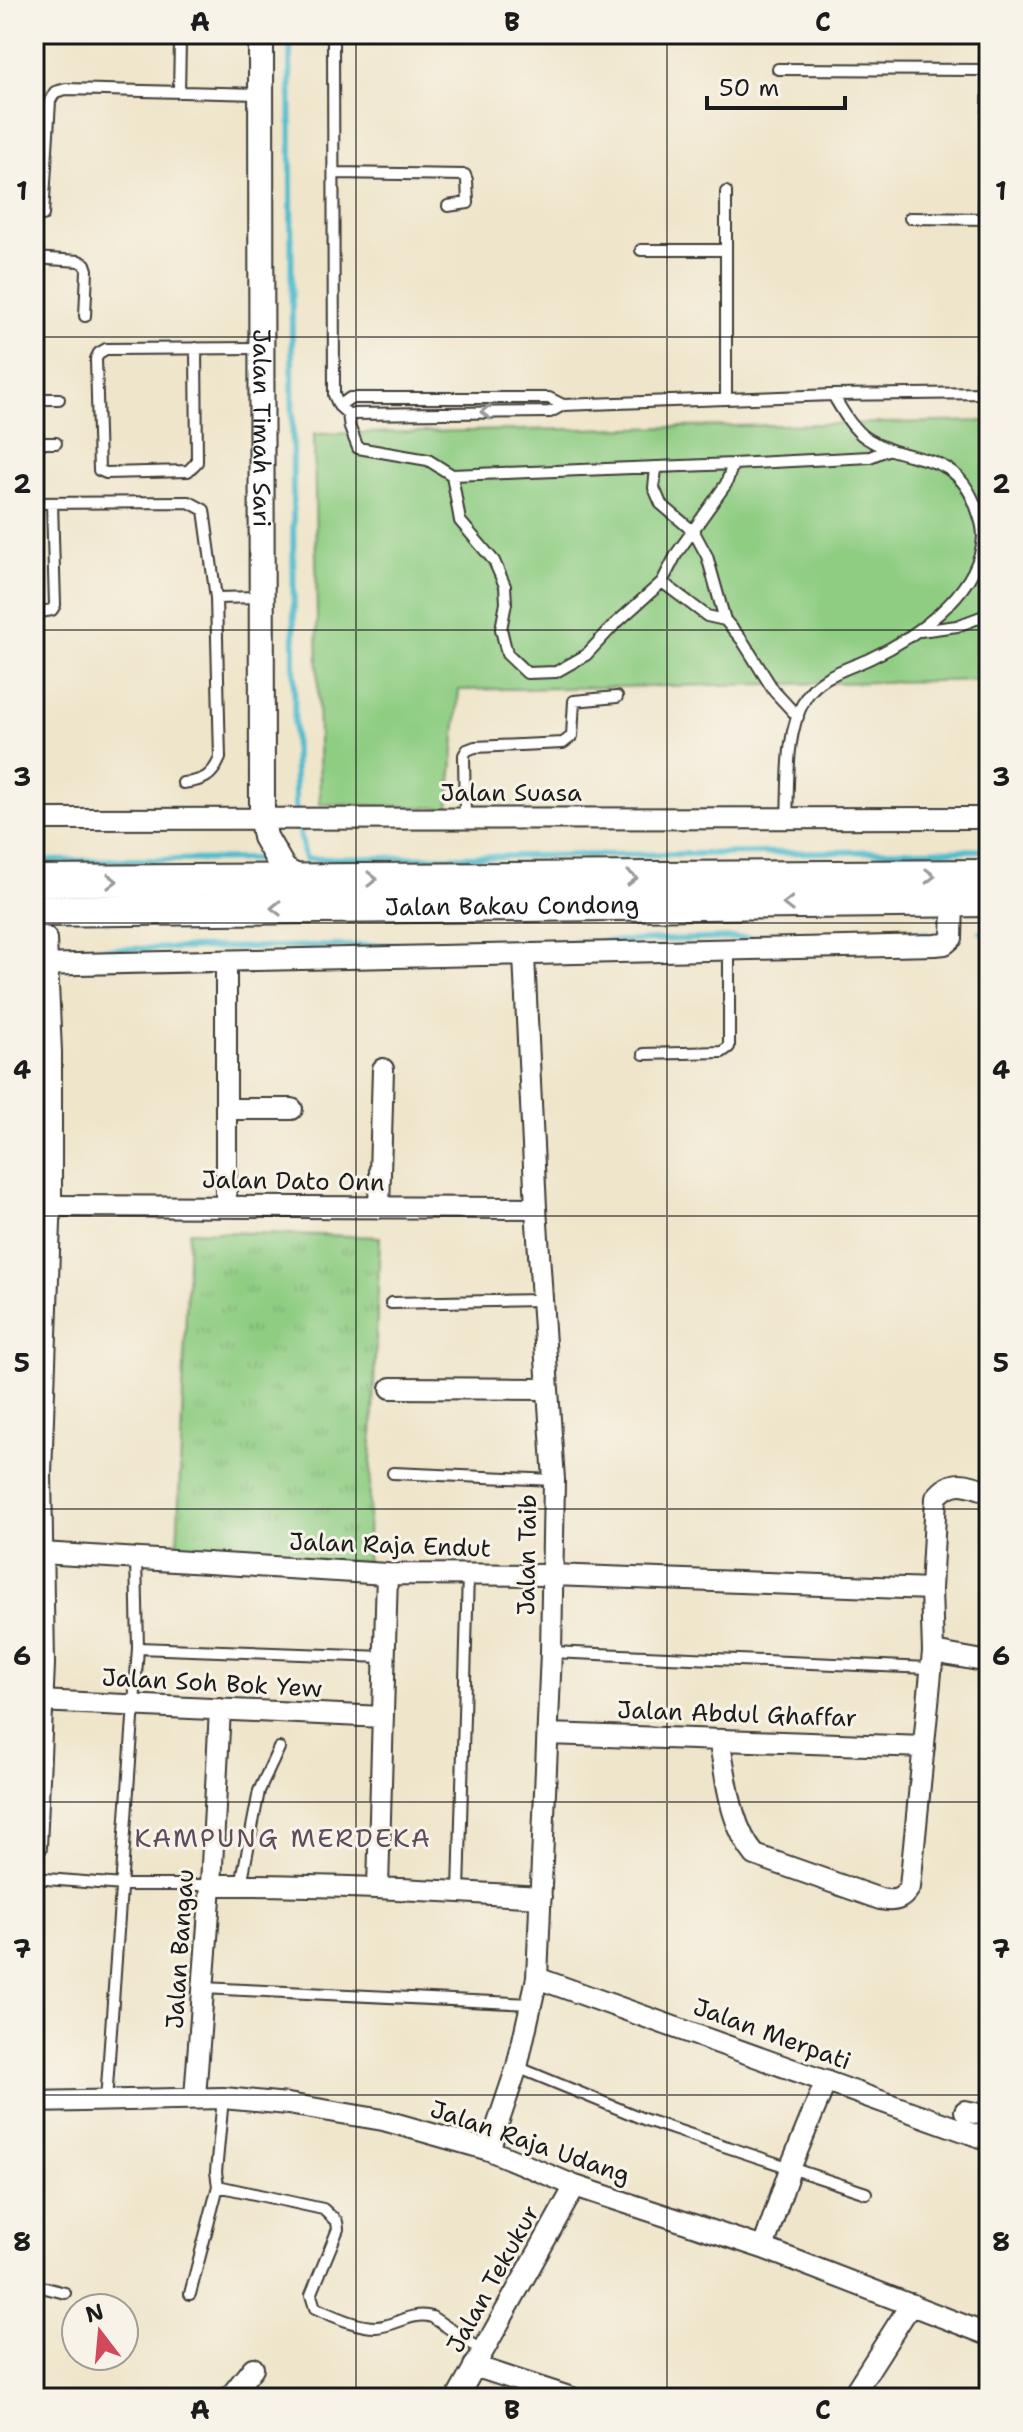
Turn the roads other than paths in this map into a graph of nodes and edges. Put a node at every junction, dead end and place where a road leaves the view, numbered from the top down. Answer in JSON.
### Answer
{"nodes":[{"id":1,"x":178,"y":34,"type":"edge"},
{"id":2,"x":261,"y":34,"type":"edge"},
{"id":3,"x":333,"y":34,"type":"edge"},
{"id":4,"x":778,"y":69,"type":"dead end"},
{"id":5,"x":989,"y":81,"type":"edge"},
{"id":6,"x":179,"y":92,"type":"junction"},
{"id":7,"x":261,"y":94,"type":"junction"},
{"id":8,"x":335,"y":173,"type":"junction"},
{"id":9,"x":726,"y":192,"type":"dead end"},
{"id":10,"x":448,"y":206,"type":"dead end"},
{"id":11,"x":43,"y":215,"type":"dead end"},
{"id":12,"x":910,"y":218,"type":"dead end"},
{"id":13,"x":987,"y":219,"type":"edge"},
{"id":14,"x":641,"y":250,"type":"dead end"},
{"id":15,"x":726,"y":250,"type":"junction"},
{"id":16,"x":34,"y":258,"type":"edge"},
{"id":17,"x":85,"y":316,"type":"dead end"},
{"id":18,"x":196,"y":348,"type":"junction"},
{"id":19,"x":261,"y":348,"type":"junction"},
{"id":20,"x":989,"y":393,"type":"edge"},
{"id":21,"x":833,"y":395,"type":"junction"},
{"id":22,"x":34,"y":399,"type":"edge"},
{"id":23,"x":59,"y":399,"type":"dead end"},
{"id":24,"x":726,"y":399,"type":"junction"},
{"id":25,"x":563,"y":405,"type":"junction"},
{"id":26,"x":339,"y":406,"type":"junction"},
{"id":27,"x":348,"y":414,"type":"junction"},
{"id":28,"x":34,"y":443,"type":"edge"},
{"id":29,"x":56,"y":443,"type":"dead end"},
{"id":30,"x":887,"y":450,"type":"junction"},
{"id":31,"x":733,"y":464,"type":"junction"},
{"id":32,"x":656,"y":468,"type":"junction"},
{"id":33,"x":452,"y":475,"type":"junction"},
{"id":34,"x":34,"y":503,"type":"edge"},
{"id":35,"x":52,"y":503,"type":"junction"},
{"id":36,"x":694,"y":532,"type":"junction"},
{"id":37,"x":662,"y":582,"type":"junction"},
{"id":38,"x":262,"y":596,"type":"junction"},
{"id":39,"x":216,"y":598,"type":"junction"},
{"id":40,"x":34,"y":613,"type":"edge"},
{"id":41,"x":989,"y":614,"type":"edge"},
{"id":42,"x":725,"y":620,"type":"junction"},
{"id":43,"x":920,"y":631,"type":"junction"},
{"id":44,"x":617,"y":697,"type":"dead end"},
{"id":45,"x":798,"y":717,"type":"junction"},
{"id":46,"x":183,"y":783,"type":"dead end"},
{"id":47,"x":787,"y":818,"type":"junction"},
{"id":48,"x":989,"y":818,"type":"edge"},
{"id":49,"x":34,"y":819,"type":"edge"},
{"id":50,"x":465,"y":819,"type":"junction"},
{"id":51,"x":271,"y":826,"type":"junction"},
{"id":52,"x":292,"y":874,"type":"junction"},
{"id":53,"x":989,"y":875,"type":"edge"},
{"id":54,"x":34,"y":881,"type":"edge"},
{"id":55,"x":989,"y":901,"type":"edge"},
{"id":56,"x":953,"y":902,"type":"junction"},
{"id":57,"x":40,"y":945,"type":"edge"},
{"id":58,"x":729,"y":951,"type":"junction"},
{"id":59,"x":524,"y":956,"type":"junction"},
{"id":60,"x":226,"y":961,"type":"junction"},
{"id":61,"x":42,"y":1052,"type":"edge"},
{"id":62,"x":644,"y":1054,"type":"dead end"},
{"id":63,"x":383,"y":1069,"type":"dead end"},
{"id":64,"x":226,"y":1109,"type":"junction"},
{"id":65,"x":292,"y":1109,"type":"dead end"},
{"id":66,"x":44,"y":1199,"type":"edge"},
{"id":67,"x":226,"y":1205,"type":"junction"},
{"id":68,"x":379,"y":1208,"type":"junction"},
{"id":69,"x":536,"y":1208,"type":"junction"},
{"id":70,"x":542,"y":1300,"type":"junction"},
{"id":71,"x":391,"y":1303,"type":"dead end"},
{"id":72,"x":38,"y":1388,"type":"edge"},
{"id":73,"x":391,"y":1388,"type":"dead end"},
{"id":74,"x":547,"y":1389,"type":"junction"},
{"id":75,"x":393,"y":1473,"type":"dead end"},
{"id":76,"x":36,"y":1474,"type":"edge"},
{"id":77,"x":554,"y":1480,"type":"junction"},
{"id":78,"x":989,"y":1492,"type":"edge"},
{"id":79,"x":41,"y":1553,"type":"junction"},
{"id":80,"x":136,"y":1558,"type":"junction"},
{"id":81,"x":387,"y":1574,"type":"junction"},
{"id":82,"x":468,"y":1574,"type":"junction"},
{"id":83,"x":552,"y":1575,"type":"junction"},
{"id":84,"x":931,"y":1589,"type":"junction"},
{"id":85,"x":138,"y":1648,"type":"junction"},
{"id":86,"x":551,"y":1652,"type":"junction"},
{"id":87,"x":385,"y":1657,"type":"junction"},
{"id":88,"x":931,"y":1660,"type":"junction"},
{"id":89,"x":989,"y":1662,"type":"edge"},
{"id":90,"x":38,"y":1664,"type":"edge"},
{"id":91,"x":39,"y":1701,"type":"junction"},
{"id":92,"x":135,"y":1705,"type":"junction"},
{"id":93,"x":220,"y":1709,"type":"junction"},
{"id":94,"x":383,"y":1717,"type":"junction"},
{"id":95,"x":548,"y":1734,"type":"junction"},
{"id":96,"x":719,"y":1740,"type":"junction"},
{"id":97,"x":924,"y":1747,"type":"junction"},
{"id":98,"x":279,"y":1748,"type":"dead end"},
{"id":99,"x":34,"y":1847,"type":"edge"},
{"id":100,"x":34,"y":1878,"type":"edge"},
{"id":101,"x":123,"y":1885,"type":"junction"},
{"id":102,"x":211,"y":1885,"type":"junction"},
{"id":103,"x":241,"y":1885,"type":"junction"},
{"id":104,"x":378,"y":1887,"type":"junction"},
{"id":105,"x":459,"y":1892,"type":"junction"},
{"id":106,"x":541,"y":1897,"type":"junction"},
{"id":107,"x":537,"y":1978,"type":"junction"},
{"id":108,"x":203,"y":1988,"type":"junction"},
{"id":109,"x":532,"y":2004,"type":"junction"},
{"id":110,"x":517,"y":2067,"type":"junction"},
{"id":111,"x":826,"y":2081,"type":"junction"},
{"id":112,"x":195,"y":2097,"type":"junction"},
{"id":113,"x":223,"y":2098,"type":"junction"},
{"id":114,"x":106,"y":2101,"type":"junction"},
{"id":115,"x":34,"y":2102,"type":"edge"},
{"id":116,"x":965,"y":2111,"type":"dead end"},
{"id":117,"x":989,"y":2116,"type":"edge"},
{"id":118,"x":989,"y":2140,"type":"edge"},
{"id":119,"x":489,"y":2150,"type":"junction"},
{"id":120,"x":791,"y":2166,"type":"junction"},
{"id":121,"x":218,"y":2186,"type":"junction"},
{"id":122,"x":575,"y":2186,"type":"junction"},
{"id":123,"x":866,"y":2193,"type":"dead end"},
{"id":124,"x":763,"y":2248,"type":"junction"},
{"id":125,"x":34,"y":2285,"type":"edge"},
{"id":126,"x":61,"y":2292,"type":"edge"},
{"id":127,"x":190,"y":2294,"type":"dead end"},
{"id":128,"x":911,"y":2304,"type":"junction"},
{"id":129,"x":987,"y":2330,"type":"edge"},
{"id":130,"x":478,"y":2358,"type":"junction"},
{"id":131,"x":253,"y":2368,"type":"dead end"},
{"id":132,"x":229,"y":2398,"type":"edge"},
{"id":133,"x":457,"y":2398,"type":"edge"},
{"id":134,"x":572,"y":2398,"type":"edge"},
{"id":135,"x":851,"y":2398,"type":"edge"}],
"edges":[{"from":1,"to":6,"type":"lane"},
{"from":2,"to":7,"type":"street","name":"Jalan Timah Sari"},
{"from":3,"to":8,"type":"lane"},
{"from":4,"to":5,"type":"lane"},
{"from":5,"to":13,"type":"lane"},
{"from":6,"to":7,"type":"lane"},
{"from":6,"to":11,"type":"lane"},
{"from":7,"to":19,"type":"street","name":"Jalan Timah Sari"},
{"from":8,"to":10,"type":"lane"},
{"from":8,"to":26,"type":"lane"},
{"from":9,"to":15,"type":"lane"},
{"from":12,"to":13,"type":"lane"},
{"from":14,"to":15,"type":"lane"},
{"from":15,"to":24,"type":"lane"},
{"from":16,"to":17,"type":"lane"},
{"from":18,"to":18,"type":"lane"},
{"from":18,"to":19,"type":"lane"},
{"from":19,"to":38,"type":"street","name":"Jalan Timah Sari"},
{"from":20,"to":21,"type":"lane"},
{"from":21,"to":24,"type":"lane"},
{"from":21,"to":30,"type":"lane"},
{"from":22,"to":23,"type":"lane"},
{"from":24,"to":25,"type":"lane"},
{"from":25,"to":26,"type":"lane"},
{"from":25,"to":27,"type":"lane","one_way":true},
{"from":26,"to":27,"type":"lane"},
{"from":27,"to":33,"type":"lane"},
{"from":28,"to":29,"type":"lane"},
{"from":30,"to":31,"type":"lane"},
{"from":30,"to":43,"type":"lane"},
{"from":31,"to":32,"type":"lane"},
{"from":31,"to":36,"type":"lane"},
{"from":32,"to":33,"type":"lane"},
{"from":32,"to":36,"type":"lane"},
{"from":33,"to":37,"type":"lane"},
{"from":34,"to":35,"type":"lane"},
{"from":35,"to":39,"type":"lane"},
{"from":35,"to":40,"type":"lane"},
{"from":36,"to":37,"type":"lane"},
{"from":36,"to":42,"type":"lane"},
{"from":37,"to":42,"type":"lane"},
{"from":38,"to":39,"type":"lane"},
{"from":38,"to":51,"type":"street","name":"Jalan Timah Sari"},
{"from":39,"to":46,"type":"lane"},
{"from":41,"to":43,"type":"lane"},
{"from":42,"to":45,"type":"lane"},
{"from":43,"to":45,"type":"lane"},
{"from":44,"to":50,"type":"lane"},
{"from":45,"to":47,"type":"lane"},
{"from":47,"to":48,"type":"street","name":"Jalan Suasa"},
{"from":47,"to":50,"type":"street","name":"Jalan Suasa"},
{"from":49,"to":51,"type":"street","name":"Jalan Suasa"},
{"from":50,"to":51,"type":"street","name":"Jalan Suasa"},
{"from":51,"to":52,"type":"street"},
{"from":52,"to":53,"type":"main road","name":"Jalan Bakau Condong","one_way":true},
{"from":54,"to":52,"type":"main road","name":"Jalan Bakau Condong","one_way":true},
{"from":55,"to":56,"type":"main road","name":"Jalan Bakau Condong"},
{"from":56,"to":57,"type":"main road","name":"Jalan Bakau Condong","one_way":true},
{"from":56,"to":58,"type":"street"},
{"from":57,"to":60,"type":"street"},
{"from":57,"to":61,"type":"street"},
{"from":58,"to":59,"type":"street"},
{"from":58,"to":62,"type":"lane"},
{"from":59,"to":60,"type":"street"},
{"from":59,"to":69,"type":"street","name":"Jalan Taib"},
{"from":60,"to":64,"type":"street"},
{"from":61,"to":66,"type":"street"},
{"from":63,"to":68,"type":"street"},
{"from":64,"to":65,"type":"street"},
{"from":64,"to":67,"type":"street"},
{"from":66,"to":67,"type":"street","name":"Jalan Dato Onn"},
{"from":66,"to":72,"type":"street"},
{"from":67,"to":68,"type":"street","name":"Jalan Dato Onn"},
{"from":68,"to":69,"type":"street","name":"Jalan Dato Onn"},
{"from":69,"to":70,"type":"street","name":"Jalan Taib"},
{"from":70,"to":71,"type":"lane"},
{"from":70,"to":74,"type":"street","name":"Jalan Taib"},
{"from":72,"to":76,"type":"street"},
{"from":73,"to":74,"type":"street"},
{"from":74,"to":77,"type":"street","name":"Jalan Taib"},
{"from":75,"to":77,"type":"lane"},
{"from":76,"to":79,"type":"street"},
{"from":77,"to":83,"type":"street","name":"Jalan Taib"},
{"from":78,"to":84,"type":"street"},
{"from":79,"to":80,"type":"street","name":"Jalan Raja Endut"},
{"from":79,"to":90,"type":"street"},
{"from":80,"to":81,"type":"street","name":"Jalan Raja Endut"},
{"from":80,"to":85,"type":"lane"},
{"from":81,"to":82,"type":"street","name":"Jalan Raja Endut"},
{"from":81,"to":87,"type":"street"},
{"from":82,"to":83,"type":"street","name":"Jalan Raja Endut"},
{"from":82,"to":105,"type":"lane"},
{"from":83,"to":84,"type":"street","name":"Jalan Raja Endut"},
{"from":83,"to":86,"type":"street","name":"Jalan Taib"},
{"from":84,"to":88,"type":"street"},
{"from":85,"to":87,"type":"lane"},
{"from":85,"to":92,"type":"lane"},
{"from":86,"to":88,"type":"lane"},
{"from":86,"to":95,"type":"street","name":"Jalan Taib"},
{"from":87,"to":94,"type":"street"},
{"from":88,"to":89,"type":"street"},
{"from":88,"to":97,"type":"street"},
{"from":90,"to":91,"type":"street"},
{"from":91,"to":92,"type":"street","name":"Jalan Soh Bok Yew"},
{"from":91,"to":99,"type":"street"},
{"from":92,"to":93,"type":"street","name":"Jalan Soh Bok Yew"},
{"from":92,"to":101,"type":"lane"},
{"from":93,"to":94,"type":"street","name":"Jalan Soh Bok Yew"},
{"from":93,"to":102,"type":"street","name":"Jalan Bangau"},
{"from":94,"to":104,"type":"street"},
{"from":95,"to":96,"type":"street","name":"Jalan Abdul Ghaffar"},
{"from":95,"to":106,"type":"street","name":"Jalan Taib"},
{"from":96,"to":97,"type":"street","name":"Jalan Abdul Ghaffar"},
{"from":96,"to":97,"type":"street"},
{"from":98,"to":103,"type":"lane"},
{"from":100,"to":101,"type":"lane"},
{"from":101,"to":102,"type":"lane"},
{"from":101,"to":114,"type":"lane"},
{"from":102,"to":103,"type":"street"},
{"from":102,"to":108,"type":"street","name":"Jalan Bangau"},
{"from":103,"to":104,"type":"street"},
{"from":104,"to":105,"type":"street"},
{"from":105,"to":106,"type":"street"},
{"from":106,"to":107,"type":"street","name":"Jalan Taib"},
{"from":107,"to":109,"type":"street","name":"Jalan Taib"},
{"from":107,"to":111,"type":"street","name":"Jalan Merpati"},
{"from":108,"to":109,"type":"lane"},
{"from":108,"to":112,"type":"street","name":"Jalan Bangau"},
{"from":109,"to":110,"type":"street","name":"Jalan Taib"},
{"from":110,"to":119,"type":"street","name":"Jalan Taib"},
{"from":110,"to":120,"type":"lane"},
{"from":111,"to":118,"type":"street","name":"Jalan Merpati"},
{"from":111,"to":120,"type":"street"},
{"from":112,"to":113,"type":"street","name":"Jalan Raja Udang"},
{"from":112,"to":114,"type":"street","name":"Jalan Raja Udang"},
{"from":113,"to":119,"type":"street","name":"Jalan Raja Udang"},
{"from":113,"to":121,"type":"lane"},
{"from":114,"to":115,"type":"street","name":"Jalan Raja Udang"},
{"from":116,"to":117,"type":"street"},
{"from":119,"to":122,"type":"street","name":"Jalan Raja Udang"},
{"from":120,"to":123,"type":"lane"},
{"from":120,"to":124,"type":"street"},
{"from":121,"to":127,"type":"lane"},
{"from":121,"to":130,"type":"lane"},
{"from":122,"to":124,"type":"street","name":"Jalan Raja Udang"},
{"from":122,"to":130,"type":"street","name":"Jalan Tekukur"},
{"from":124,"to":128,"type":"street","name":"Jalan Raja Udang"},
{"from":125,"to":126,"type":"lane"},
{"from":128,"to":129,"type":"street","name":"Jalan Raja Udang"},
{"from":128,"to":135,"type":"street"},
{"from":130,"to":133,"type":"street","name":"Jalan Tekukur"},
{"from":130,"to":134,"type":"street"},
{"from":131,"to":132,"type":"street"}]}
